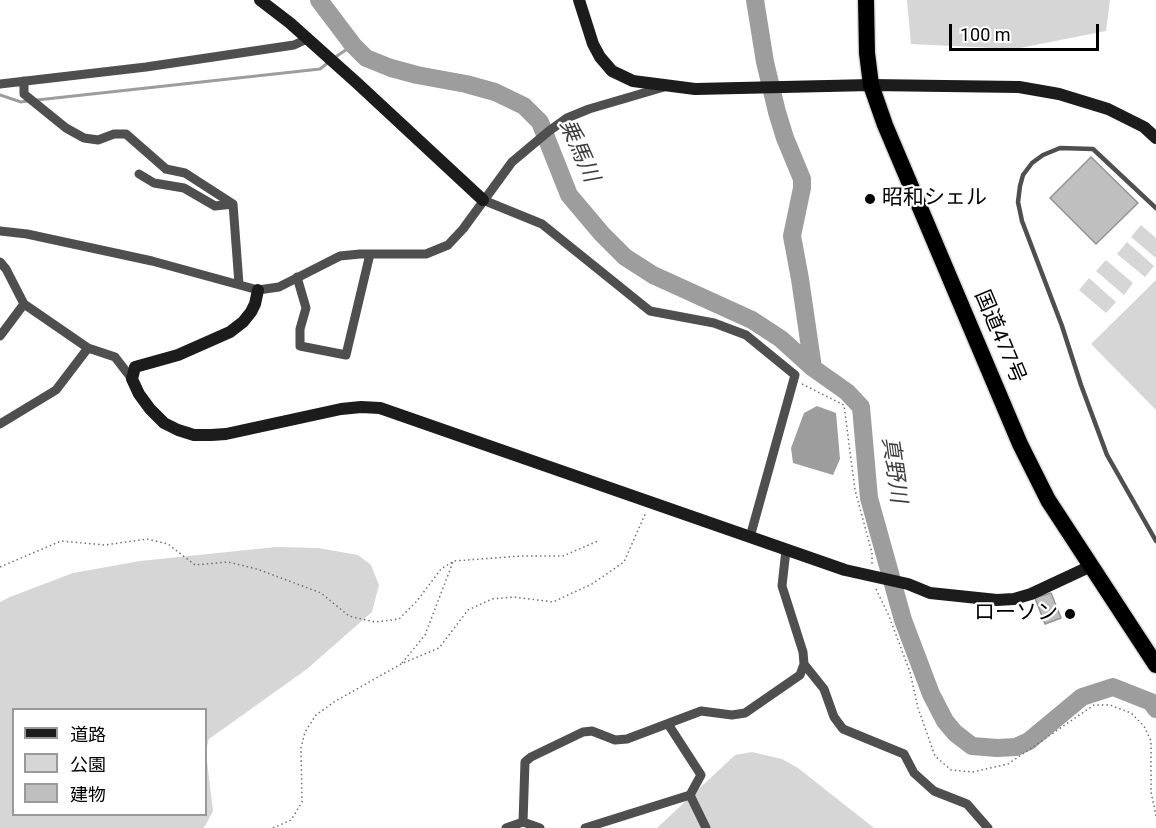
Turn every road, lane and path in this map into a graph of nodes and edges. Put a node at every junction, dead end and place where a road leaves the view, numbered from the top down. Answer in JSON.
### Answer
{"nodes":[{"id":1,"x":260,"y":0,"type":"edge"},
{"id":2,"x":579,"y":0,"type":"edge"},
{"id":3,"x":866,"y":0,"type":"edge"},
{"id":4,"x":308,"y":39,"type":"junction"},
{"id":5,"x":24,"y":81,"type":"junction"},
{"id":6,"x":0,"y":84,"type":"edge"},
{"id":7,"x":871,"y":85,"type":"junction"},
{"id":8,"x":664,"y":86,"type":"junction"},
{"id":9,"x":1156,"y":138,"type":"edge"},
{"id":10,"x":139,"y":174,"type":"dead end"},
{"id":11,"x":483,"y":200,"type":"junction"},
{"id":12,"x":233,"y":204,"type":"junction"},
{"id":13,"x":1156,"y":208,"type":"edge"},
{"id":14,"x":0,"y":231,"type":"edge"},
{"id":15,"x":370,"y":254,"type":"junction"},
{"id":16,"x":0,"y":262,"type":"edge"},
{"id":17,"x":297,"y":277,"type":"junction"},
{"id":18,"x":239,"y":284,"type":"junction"},
{"id":19,"x":258,"y":290,"type":"junction"},
{"id":20,"x":24,"y":304,"type":"junction"},
{"id":21,"x":0,"y":336,"type":"edge"},
{"id":22,"x":88,"y":348,"type":"junction"},
{"id":23,"x":132,"y":379,"type":"junction"},
{"id":24,"x":794,"y":380,"type":"junction"},
{"id":25,"x":0,"y":424,"type":"edge"},
{"id":26,"x":650,"y":503,"type":"junction"},
{"id":27,"x":750,"y":537,"type":"junction"},
{"id":28,"x":598,"y":541,"type":"dead end"},
{"id":29,"x":1156,"y":541,"type":"edge"},
{"id":30,"x":786,"y":550,"type":"junction"},
{"id":31,"x":454,"y":561,"type":"junction"},
{"id":32,"x":1091,"y":566,"type":"junction"},
{"id":33,"x":0,"y":567,"type":"edge"},
{"id":34,"x":875,"y":578,"type":"junction"},
{"id":35,"x":401,"y":664,"type":"junction"},
{"id":36,"x":804,"y":664,"type":"junction"},
{"id":37,"x":1156,"y":665,"type":"edge"},
{"id":38,"x":668,"y":724,"type":"junction"},
{"id":39,"x":690,"y":795,"type":"junction"},
{"id":40,"x":1156,"y":816,"type":"edge"},
{"id":41,"x":523,"y":822,"type":"junction"},
{"id":42,"x":273,"y":828,"type":"edge"},
{"id":43,"x":506,"y":828,"type":"edge"},
{"id":44,"x":540,"y":828,"type":"edge"},
{"id":45,"x":585,"y":828,"type":"edge"},
{"id":46,"x":706,"y":828,"type":"edge"},
{"id":47,"x":988,"y":828,"type":"edge"}],
"edges":[{"from":1,"to":4,"type":"street"},
{"from":2,"to":8,"type":"street"},
{"from":3,"to":7,"type":"highway","name":"国道477号"},
{"from":4,"to":5,"type":"street"},
{"from":4,"to":11,"type":"street"},
{"from":5,"to":6,"type":"street"},
{"from":5,"to":12,"type":"street"},
{"from":7,"to":8,"type":"street"},
{"from":7,"to":9,"type":"street"},
{"from":7,"to":32,"type":"highway","name":"国道477号"},
{"from":8,"to":11,"type":"street"},
{"from":10,"to":12,"type":"street"},
{"from":11,"to":15,"type":"street"},
{"from":11,"to":24,"type":"street"},
{"from":12,"to":18,"type":"street"},
{"from":13,"to":29,"type":"lane"},
{"from":14,"to":18,"type":"street"},
{"from":15,"to":17,"type":"street"},
{"from":15,"to":17,"type":"street"},
{"from":16,"to":20,"type":"street"},
{"from":17,"to":19,"type":"street"},
{"from":18,"to":19,"type":"street"},
{"from":19,"to":23,"type":"street"},
{"from":20,"to":21,"type":"street"},
{"from":20,"to":22,"type":"street"},
{"from":22,"to":23,"type":"street"},
{"from":22,"to":25,"type":"street"},
{"from":23,"to":26,"type":"street"},
{"from":24,"to":27,"type":"street"},
{"from":24,"to":34,"type":"path"},
{"from":26,"to":27,"type":"street"},
{"from":26,"to":35,"type":"path"},
{"from":27,"to":30,"type":"street"},
{"from":28,"to":31,"type":"path"},
{"from":30,"to":34,"type":"street"},
{"from":30,"to":36,"type":"street"},
{"from":31,"to":33,"type":"path"},
{"from":31,"to":35,"type":"path"},
{"from":32,"to":34,"type":"street"},
{"from":32,"to":37,"type":"highway","name":"国道477号"},
{"from":34,"to":40,"type":"path"},
{"from":35,"to":42,"type":"path"},
{"from":36,"to":38,"type":"street"},
{"from":36,"to":47,"type":"street"},
{"from":38,"to":39,"type":"street"},
{"from":38,"to":41,"type":"street"},
{"from":39,"to":45,"type":"street"},
{"from":39,"to":46,"type":"street"},
{"from":41,"to":43,"type":"street"},
{"from":41,"to":44,"type":"street"}]}
